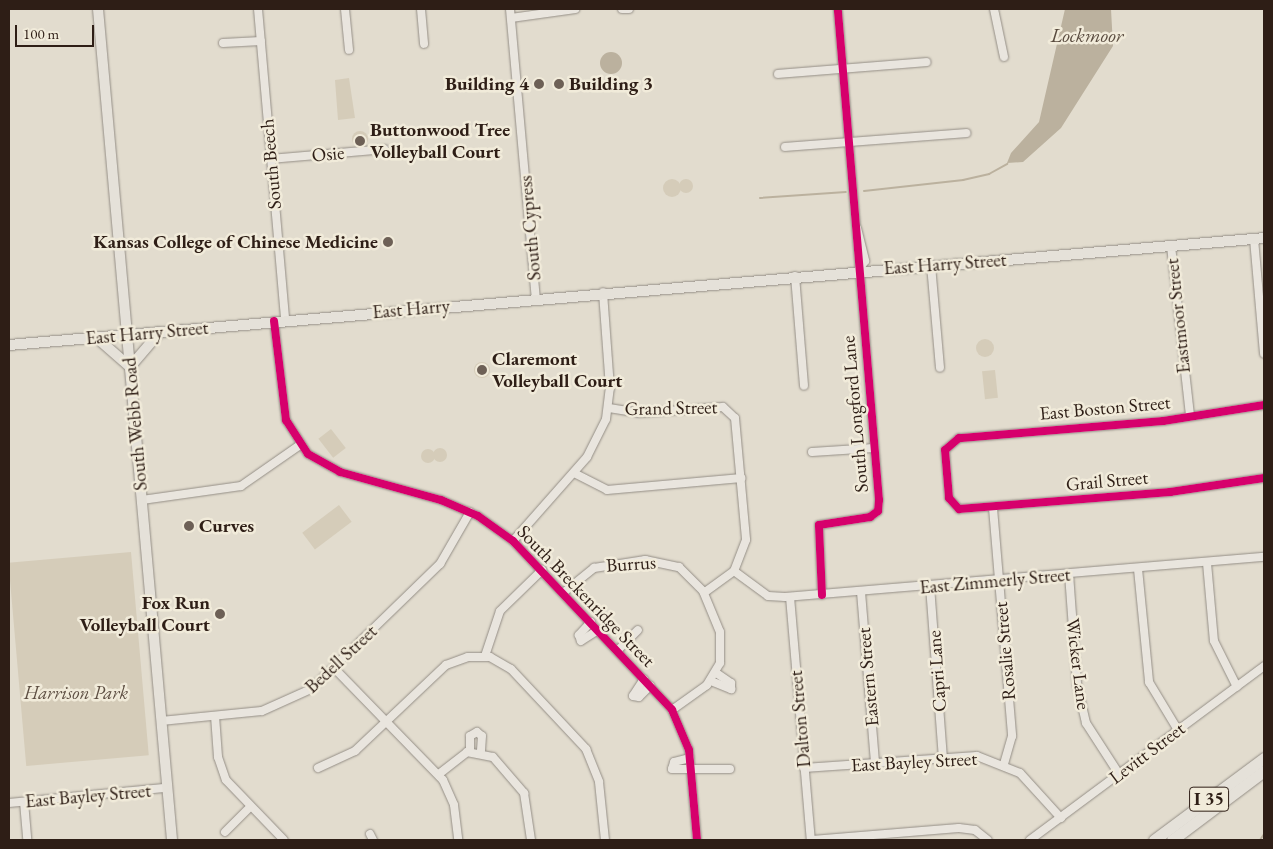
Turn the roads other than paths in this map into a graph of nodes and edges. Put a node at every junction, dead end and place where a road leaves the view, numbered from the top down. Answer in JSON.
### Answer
{"nodes":[{"id":1,"x":98,"y":9,"type":"edge"},
{"id":2,"x":258,"y":9,"type":"edge"},
{"id":3,"x":345,"y":9,"type":"edge"},
{"id":4,"x":421,"y":9,"type":"edge"},
{"id":5,"x":510,"y":9,"type":"edge"},
{"id":6,"x":575,"y":9,"type":"edge"},
{"id":7,"x":622,"y":9,"type":"edge"},
{"id":8,"x":630,"y":9,"type":"edge"},
{"id":9,"x":838,"y":9,"type":"edge"},
{"id":10,"x":994,"y":9,"type":"edge"},
{"id":11,"x":511,"y":18,"type":"junction"},
{"id":12,"x":260,"y":41,"type":"junction"},
{"id":13,"x":223,"y":43,"type":"dead end"},
{"id":14,"x":424,"y":44,"type":"dead end"},
{"id":15,"x":349,"y":50,"type":"dead end"},
{"id":16,"x":1004,"y":57,"type":"dead end"},
{"id":17,"x":926,"y":62,"type":"dead end"},
{"id":18,"x":843,"y":69,"type":"junction"},
{"id":19,"x":778,"y":74,"type":"dead end"},
{"id":20,"x":966,"y":133,"type":"dead end"},
{"id":21,"x":850,"y":142,"type":"junction"},
{"id":22,"x":785,"y":147,"type":"dead end"},
{"id":23,"x":385,"y":149,"type":"dead end"},
{"id":24,"x":271,"y":159,"type":"junction"},
{"id":25,"x":1259,"y":239,"type":"edge"},
{"id":26,"x":1171,"y":246,"type":"junction"},
{"id":27,"x":932,"y":265,"type":"junction"},
{"id":28,"x":858,"y":271,"type":"junction"},
{"id":29,"x":795,"y":276,"type":"junction"},
{"id":30,"x":603,"y":292,"type":"junction"},
{"id":31,"x":536,"y":298,"type":"junction"},
{"id":32,"x":285,"y":320,"type":"junction"},
{"id":33,"x":274,"y":321,"type":"junction"},
{"id":34,"x":161,"y":332,"type":"junction"},
{"id":35,"x":128,"y":335,"type":"junction"},
{"id":36,"x":97,"y":337,"type":"junction"},
{"id":37,"x":9,"y":345,"type":"edge"},
{"id":38,"x":1264,"y":354,"type":"edge"},
{"id":39,"x":130,"y":367,"type":"junction"},
{"id":40,"x":940,"y":368,"type":"dead end"},
{"id":41,"x":804,"y":386,"type":"dead end"},
{"id":42,"x":1264,"y":405,"type":"edge"},
{"id":43,"x":609,"y":408,"type":"junction"},
{"id":44,"x":1190,"y":416,"type":"junction"},
{"id":45,"x":300,"y":445,"type":"junction"},
{"id":46,"x":874,"y":448,"type":"junction"},
{"id":47,"x":812,"y":452,"type":"dead end"},
{"id":48,"x":574,"y":473,"type":"junction"},
{"id":49,"x":741,"y":478,"type":"junction"},
{"id":50,"x":1264,"y":478,"type":"edge"},
{"id":51,"x":142,"y":500,"type":"junction"},
{"id":52,"x":953,"y":505,"type":"joint"},
{"id":53,"x":993,"y":508,"type":"junction"},
{"id":54,"x":470,"y":512,"type":"junction"},
{"id":55,"x":514,"y":541,"type":"junction"},
{"id":56,"x":1264,"y":557,"type":"edge"},
{"id":57,"x":1207,"y":563,"type":"junction"},
{"id":58,"x":1138,"y":569,"type":"junction"},
{"id":59,"x":542,"y":570,"type":"junction"},
{"id":60,"x":734,"y":571,"type":"junction"},
{"id":61,"x":1069,"y":574,"type":"junction"},
{"id":62,"x":999,"y":579,"type":"junction"},
{"id":63,"x":930,"y":586,"type":"junction"},
{"id":64,"x":860,"y":592,"type":"junction"},
{"id":65,"x":564,"y":593,"type":"junction"},
{"id":66,"x":704,"y":593,"type":"junction"},
{"id":67,"x":822,"y":595,"type":"junction"},
{"id":68,"x":790,"y":597,"type":"junction"},
{"id":69,"x":591,"y":622,"type":"junction"},
{"id":70,"x":598,"y":630,"type":"junction"},
{"id":71,"x":638,"y":630,"type":"dead end"},
{"id":72,"x":618,"y":650,"type":"junction"},
{"id":73,"x":485,"y":656,"type":"junction"},
{"id":74,"x":1264,"y":666,"type":"edge"},
{"id":75,"x":334,"y":668,"type":"junction"},
{"id":76,"x":716,"y":673,"type":"junction"},
{"id":77,"x":644,"y":679,"type":"junction"},
{"id":78,"x":711,"y":682,"type":"junction"},
{"id":79,"x":650,"y":686,"type":"junction"},
{"id":80,"x":1237,"y":687,"type":"junction"},
{"id":81,"x":672,"y":710,"type":"junction"},
{"id":82,"x":215,"y":716,"type":"junction"},
{"id":83,"x":161,"y":721,"type":"junction"},
{"id":84,"x":387,"y":721,"type":"junction"},
{"id":85,"x":1178,"y":730,"type":"junction"},
{"id":86,"x":470,"y":752,"type":"junction"},
{"id":87,"x":481,"y":752,"type":"junction"},
{"id":88,"x":944,"y":757,"type":"junction"},
{"id":89,"x":690,"y":758,"type":"junction"},
{"id":90,"x":1264,"y":758,"type":"edge"},
{"id":91,"x":875,"y":762,"type":"junction"},
{"id":92,"x":1004,"y":764,"type":"junction"},
{"id":93,"x":318,"y":768,"type":"dead end"},
{"id":94,"x":804,"y":768,"type":"junction"},
{"id":95,"x":730,"y":769,"type":"dead end"},
{"id":96,"x":1264,"y":771,"type":"edge"},
{"id":97,"x":692,"y":772,"type":"junction"},
{"id":98,"x":439,"y":774,"type":"junction"},
{"id":99,"x":1119,"y":774,"type":"junction"},
{"id":100,"x":166,"y":788,"type":"junction"},
{"id":101,"x":24,"y":802,"type":"junction"},
{"id":102,"x":9,"y":803,"type":"edge"},
{"id":103,"x":250,"y":807,"type":"junction"},
{"id":104,"x":1061,"y":818,"type":"junction"},
{"id":105,"x":225,"y":832,"type":"dead end"},
{"id":106,"x":27,"y":840,"type":"edge"},
{"id":107,"x":172,"y":840,"type":"edge"},
{"id":108,"x":284,"y":840,"type":"edge"},
{"id":109,"x":458,"y":840,"type":"edge"},
{"id":110,"x":531,"y":840,"type":"edge"},
{"id":111,"x":605,"y":840,"type":"edge"},
{"id":112,"x":696,"y":840,"type":"edge"},
{"id":113,"x":811,"y":840,"type":"edge"},
{"id":114,"x":988,"y":840,"type":"edge"},
{"id":115,"x":1030,"y":840,"type":"edge"},
{"id":116,"x":1154,"y":840,"type":"edge"},
{"id":117,"x":1172,"y":840,"type":"edge"}],
"edges":[{"from":1,"to":35,"type":"main road","name":"South Webb Road"},
{"from":2,"to":12,"type":"street","name":"South Beech"},
{"from":3,"to":15,"type":"street"},
{"from":4,"to":14,"type":"street"},
{"from":5,"to":11,"type":"street","name":"South Cypress"},
{"from":6,"to":11,"type":"street"},
{"from":7,"to":8,"type":"street"},
{"from":9,"to":18,"type":"street","name":"South Longford Lane"},
{"from":10,"to":16,"type":"street"},
{"from":11,"to":31,"type":"street","name":"South Cypress"},
{"from":12,"to":13,"type":"street"},
{"from":12,"to":24,"type":"street","name":"South Beech"},
{"from":17,"to":18,"type":"street"},
{"from":18,"to":19,"type":"street"},
{"from":18,"to":21,"type":"street","name":"South Longford Lane"},
{"from":20,"to":21,"type":"street"},
{"from":21,"to":22,"type":"street"},
{"from":21,"to":28,"type":"street","name":"South Longford Lane"},
{"from":23,"to":24,"type":"street","name":"Osie"},
{"from":24,"to":32,"type":"street","name":"South Beech"},
{"from":25,"to":26,"type":"main road","name":"East Harry Street"},
{"from":25,"to":38,"type":"street"},
{"from":26,"to":27,"type":"main road","name":"East Harry Street"},
{"from":26,"to":44,"type":"street","name":"Eastmoor Street"},
{"from":27,"to":28,"type":"main road","name":"East Harry Street"},
{"from":27,"to":40,"type":"street"},
{"from":28,"to":29,"type":"main road","name":"East Harry Street"},
{"from":28,"to":46,"type":"street","name":"South Longford Lane"},
{"from":29,"to":30,"type":"main road","name":"East Harry Street"},
{"from":29,"to":41,"type":"street"},
{"from":30,"to":31,"type":"main road","name":"East Harry Street"},
{"from":30,"to":43,"type":"street"},
{"from":31,"to":32,"type":"main road","name":"East Harry"},
{"from":32,"to":33,"type":"main road","name":"East Harry Street"},
{"from":33,"to":34,"type":"main road","name":"East Harry Street"},
{"from":33,"to":45,"type":"street","name":"South Breckenridge Street"},
{"from":34,"to":35,"type":"main road","name":"East Harry Street"},
{"from":34,"to":39,"type":"main road"},
{"from":35,"to":36,"type":"main road","name":"East Harry Street"},
{"from":35,"to":39,"type":"main road","name":"South Webb Road"},
{"from":36,"to":37,"type":"main road","name":"East Harry Street"},
{"from":36,"to":39,"type":"main road"},
{"from":39,"to":51,"type":"main road","name":"South Webb Road"},
{"from":42,"to":44,"type":"street","name":"East Boston Street"},
{"from":43,"to":48,"type":"street"},
{"from":43,"to":49,"type":"street","name":"Grand Street"},
{"from":44,"to":52,"type":"street","name":"East Boston Street"},
{"from":45,"to":51,"type":"street"},
{"from":45,"to":54,"type":"street","name":"South Breckenridge Street"},
{"from":46,"to":47,"type":"street"},
{"from":46,"to":67,"type":"street","name":"South Longford Lane"},
{"from":48,"to":49,"type":"street"},
{"from":48,"to":55,"type":"street"},
{"from":49,"to":60,"type":"street"},
{"from":50,"to":53,"type":"street","name":"Grail Street"},
{"from":51,"to":83,"type":"main road","name":"South Webb Road"},
{"from":52,"to":53,"type":"street","name":"Grail Street"},
{"from":53,"to":62,"type":"street","name":"Rosalie Street"},
{"from":54,"to":55,"type":"street","name":"South Breckenridge Street"},
{"from":54,"to":75,"type":"street","name":"Bedell Street"},
{"from":55,"to":59,"type":"street","name":"South Breckenridge Street"},
{"from":56,"to":57,"type":"street","name":"East Zimmerly Street"},
{"from":57,"to":58,"type":"street","name":"East Zimmerly Street"},
{"from":57,"to":80,"type":"street"},
{"from":58,"to":61,"type":"street","name":"East Zimmerly Street"},
{"from":58,"to":85,"type":"street"},
{"from":59,"to":65,"type":"street","name":"South Breckenridge Street"},
{"from":59,"to":73,"type":"street"},
{"from":60,"to":66,"type":"street"},
{"from":60,"to":68,"type":"street","name":"East Zimmerly Street"},
{"from":61,"to":62,"type":"street","name":"East Zimmerly Street"},
{"from":61,"to":99,"type":"street","name":"Wicker Lane"},
{"from":62,"to":63,"type":"street","name":"East Zimmerly Street"},
{"from":62,"to":92,"type":"street","name":"Rosalie Street"},
{"from":63,"to":64,"type":"street","name":"East Zimmerly Street"},
{"from":63,"to":88,"type":"street","name":"Capri Lane"},
{"from":64,"to":67,"type":"street","name":"East Zimmerly Street"},
{"from":64,"to":91,"type":"street","name":"Eastern Street"},
{"from":65,"to":66,"type":"street","name":"Burrus"},
{"from":65,"to":69,"type":"street","name":"South Breckenridge Street"},
{"from":66,"to":76,"type":"street","name":"Burrus"},
{"from":67,"to":68,"type":"street","name":"East Zimmerly Street"},
{"from":68,"to":94,"type":"street","name":"Dalton Street"},
{"from":69,"to":70,"type":"street","name":"South Breckenridge Street"},
{"from":69,"to":70,"type":"street"},
{"from":70,"to":72,"type":"street","name":"South Breckenridge Street"},
{"from":71,"to":72,"type":"street"},
{"from":72,"to":77,"type":"street","name":"South Breckenridge Street"},
{"from":73,"to":84,"type":"street"},
{"from":73,"to":111,"type":"street"},
{"from":74,"to":80,"type":"street","name":"Levitt Street"},
{"from":75,"to":82,"type":"street","name":"Bedell Street"},
{"from":75,"to":84,"type":"street"},
{"from":76,"to":78,"type":"street","name":"Burrus"},
{"from":76,"to":78,"type":"street"},
{"from":77,"to":79,"type":"street","name":"South Breckenridge Street"},
{"from":77,"to":79,"type":"street"},
{"from":78,"to":81,"type":"street","name":"Burrus"},
{"from":79,"to":81,"type":"street","name":"South Breckenridge Street"},
{"from":80,"to":85,"type":"street","name":"Levitt Street"},
{"from":81,"to":89,"type":"street","name":"South Breckenridge Street"},
{"from":82,"to":83,"type":"street","name":"Bedell Street"},
{"from":82,"to":103,"type":"street"},
{"from":83,"to":100,"type":"main road","name":"South Webb Road"},
{"from":84,"to":93,"type":"street"},
{"from":84,"to":98,"type":"street"},
{"from":85,"to":99,"type":"street","name":"Levitt Street"},
{"from":86,"to":87,"type":"street"},
{"from":86,"to":87,"type":"street"},
{"from":86,"to":98,"type":"street"},
{"from":87,"to":110,"type":"street"},
{"from":88,"to":91,"type":"street","name":"East Bayley Street"},
{"from":88,"to":92,"type":"street","name":"East Bayley Street"},
{"from":89,"to":97,"type":"street","name":"South Breckenridge Street"},
{"from":89,"to":97,"type":"street"},
{"from":90,"to":116,"type":"highway","number":"I 35"},
{"from":91,"to":94,"type":"street","name":"East Bayley Street"},
{"from":92,"to":104,"type":"street","name":"East Bayley Street"},
{"from":94,"to":113,"type":"street","name":"Dalton Street"},
{"from":95,"to":97,"type":"street"},
{"from":96,"to":117,"type":"highway","number":"I 35"},
{"from":97,"to":112,"type":"street","name":"South Breckenridge Street"},
{"from":98,"to":109,"type":"street"},
{"from":99,"to":104,"type":"street","name":"Levitt Street"},
{"from":100,"to":101,"type":"street","name":"East Bayley Street"},
{"from":100,"to":107,"type":"main road","name":"South Webb Road"},
{"from":101,"to":102,"type":"street","name":"East Bayley Street"},
{"from":101,"to":106,"type":"street"},
{"from":103,"to":105,"type":"street"},
{"from":103,"to":108,"type":"street"},
{"from":104,"to":115,"type":"street","name":"Levitt Street"},
{"from":113,"to":114,"type":"street"}]}
